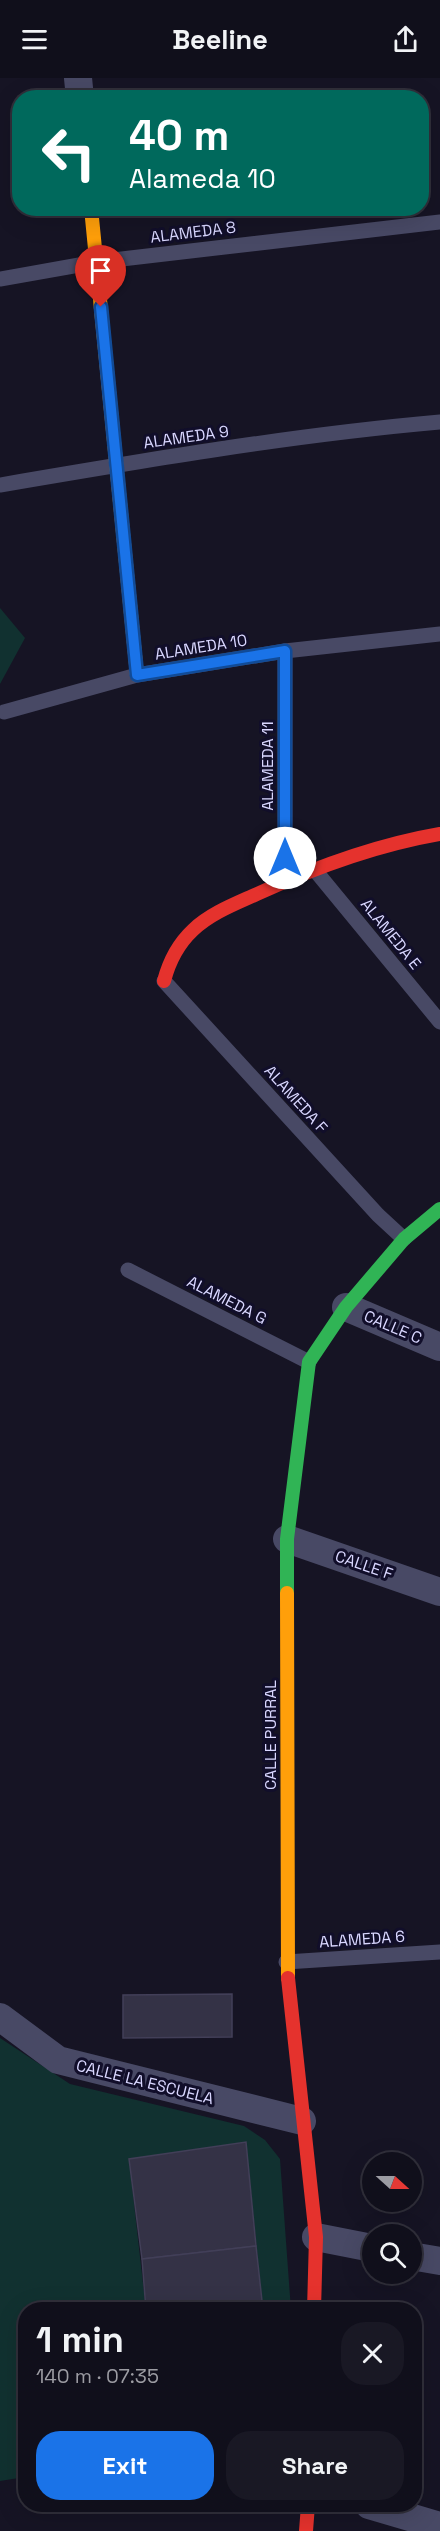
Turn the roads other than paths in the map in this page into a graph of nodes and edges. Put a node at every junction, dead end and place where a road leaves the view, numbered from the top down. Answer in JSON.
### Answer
{"nodes":[{"id":1,"x":92,"y":216,"type":"edge"},
{"id":2,"x":440,"y":222,"type":"edge"},
{"id":3,"x":96,"y":262,"type":"junction"},
{"id":4,"x":0,"y":279,"type":"edge"},
{"id":5,"x":440,"y":422,"type":"edge"},
{"id":6,"x":118,"y":465,"type":"junction"},
{"id":7,"x":0,"y":485,"type":"edge"},
{"id":8,"x":440,"y":634,"type":"edge"},
{"id":9,"x":285,"y":651,"type":"junction"},
{"id":10,"x":137,"y":675,"type":"junction"},
{"id":11,"x":4,"y":712,"type":"dead end"},
{"id":12,"x":440,"y":834,"type":"edge"},
{"id":13,"x":314,"y":869,"type":"junction"},
{"id":14,"x":285,"y":881,"type":"junction"},
{"id":15,"x":164,"y":981,"type":"joint"},
{"id":16,"x":440,"y":1022,"type":"edge"},
{"id":17,"x":440,"y":1209,"type":"edge"},
{"id":18,"x":404,"y":1239,"type":"junction"},
{"id":19,"x":128,"y":1270,"type":"dead end"},
{"id":20,"x":346,"y":1307,"type":"junction"},
{"id":21,"x":440,"y":1347,"type":"edge"},
{"id":22,"x":309,"y":1362,"type":"junction"},
{"id":23,"x":287,"y":1539,"type":"junction"},
{"id":24,"x":440,"y":1592,"type":"edge"},
{"id":25,"x":440,"y":1952,"type":"edge"},
{"id":26,"x":286,"y":1962,"type":"junction"},
{"id":27,"x":0,"y":2017,"type":"edge"},
{"id":28,"x":302,"y":2121,"type":"junction"},
{"id":29,"x":316,"y":2237,"type":"junction"},
{"id":30,"x":362,"y":2246,"type":"edge"},
{"id":31,"x":422,"y":2258,"type":"edge"},
{"id":32,"x":440,"y":2261,"type":"edge"},
{"id":33,"x":314,"y":2302,"type":"edge"},
{"id":34,"x":307,"y":2512,"type":"edge"},
{"id":35,"x":393,"y":2512,"type":"edge"},
{"id":36,"x":440,"y":2526,"type":"edge"},
{"id":37,"x":306,"y":2531,"type":"edge"}],
"edges":[{"from":1,"to":3,"type":"street"},
{"from":2,"to":3,"type":"lane","name":"ALAMEDA 8"},
{"from":3,"to":4,"type":"lane","name":"ALAMEDA 8"},
{"from":3,"to":6,"type":"street"},
{"from":5,"to":6,"type":"lane","name":"ALAMEDA 9"},
{"from":6,"to":7,"type":"lane","name":"ALAMEDA 9"},
{"from":6,"to":10,"type":"street"},
{"from":8,"to":9,"type":"lane","name":"ALAMEDA 10"},
{"from":9,"to":10,"type":"lane","name":"ALAMEDA 10"},
{"from":9,"to":14,"type":"lane","name":"ALAMEDA 11"},
{"from":10,"to":11,"type":"lane","name":"ALAMEDA 10"},
{"from":12,"to":13,"type":"street"},
{"from":13,"to":14,"type":"street"},
{"from":13,"to":16,"type":"lane","name":"ALAMEDA E"},
{"from":14,"to":15,"type":"street"},
{"from":15,"to":18,"type":"lane","name":"ALAMEDA F"},
{"from":17,"to":18,"type":"street","name":"CALLE PURRAL"},
{"from":18,"to":20,"type":"street","name":"CALLE PURRAL"},
{"from":19,"to":22,"type":"lane","name":"ALAMEDA G"},
{"from":20,"to":21,"type":"street","name":"CALLE C"},
{"from":20,"to":22,"type":"street","name":"CALLE PURRAL"},
{"from":22,"to":23,"type":"street","name":"CALLE PURRAL"},
{"from":23,"to":24,"type":"street","name":"CALLE F"},
{"from":23,"to":26,"type":"street","name":"CALLE PURRAL"},
{"from":25,"to":26,"type":"lane","name":"ALAMEDA 6"},
{"from":26,"to":28,"type":"street","name":"CALLE PURRAL"},
{"from":27,"to":28,"type":"street","name":"CALLE LA ESCUELA"},
{"from":28,"to":29,"type":"street","name":"CALLE PURRAL"},
{"from":29,"to":30,"type":"street"},
{"from":29,"to":33,"type":"street","name":"CALLE PURRAL"},
{"from":31,"to":32,"type":"street"},
{"from":34,"to":37,"type":"street"},
{"from":35,"to":36,"type":"street"}]}
